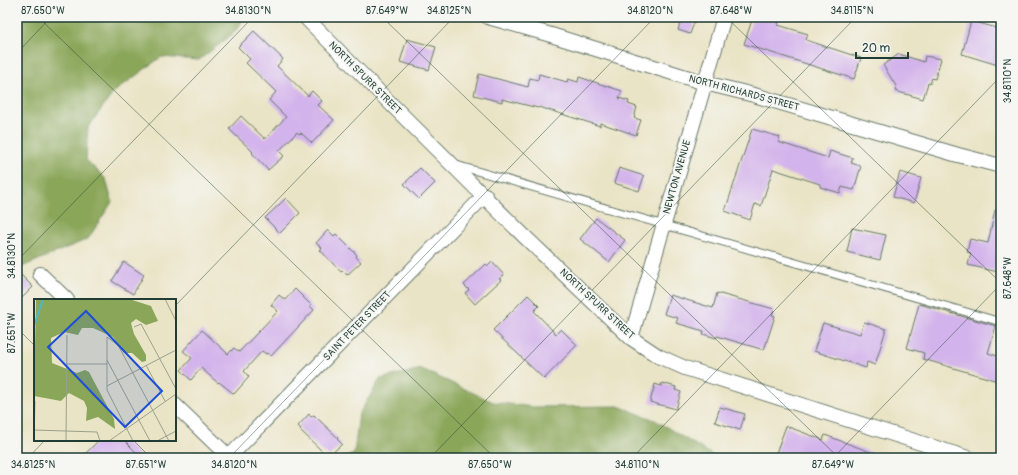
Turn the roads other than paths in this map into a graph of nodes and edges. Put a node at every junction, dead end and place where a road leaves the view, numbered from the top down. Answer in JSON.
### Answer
{"nodes":[{"id":1,"x":488,"y":17,"type":"edge"},
{"id":2,"x":724,"y":17,"type":"edge"},
{"id":3,"x":995,"y":17,"type":"edge"},
{"id":4,"x":308,"y":18,"type":"edge"},
{"id":5,"x":1001,"y":19,"type":"edge"},
{"id":6,"x":704,"y":83,"type":"junction"},
{"id":7,"x":452,"y":164,"type":"junction"},
{"id":8,"x":1001,"y":166,"type":"edge"},
{"id":9,"x":485,"y":195,"type":"junction"},
{"id":10,"x":664,"y":225,"type":"junction"},
{"id":11,"x":40,"y":274,"type":"dead end"},
{"id":12,"x":66,"y":299,"type":"edge"},
{"id":13,"x":1001,"y":322,"type":"edge"},
{"id":14,"x":631,"y":338,"type":"junction"},
{"id":15,"x":176,"y":406,"type":"edge"},
{"id":16,"x":229,"y":457,"type":"edge"},
{"id":17,"x":968,"y":458,"type":"edge"}],
"edges":[{"from":1,"to":6,"type":"street","name":"NORTH RICHARDS STREET"},
{"from":2,"to":6,"type":"street","name":"NEWTON AVENUE"},
{"from":3,"to":5,"type":"lane"},
{"from":4,"to":7,"type":"street","name":"NORTH SPURR STREET"},
{"from":6,"to":8,"type":"street","name":"NORTH RICHARDS STREET"},
{"from":6,"to":10,"type":"street","name":"NEWTON AVENUE"},
{"from":7,"to":9,"type":"street","name":"NORTH SPURR STREET"},
{"from":7,"to":10,"type":"lane"},
{"from":9,"to":14,"type":"street","name":"NORTH SPURR STREET"},
{"from":9,"to":16,"type":"street","name":"SAINT PETER STREET"},
{"from":10,"to":13,"type":"lane"},
{"from":10,"to":14,"type":"street","name":"NEWTON AVENUE"},
{"from":11,"to":12,"type":"street"},
{"from":14,"to":17,"type":"street","name":"NORTH SPURR STREET"},
{"from":15,"to":16,"type":"street"}]}
